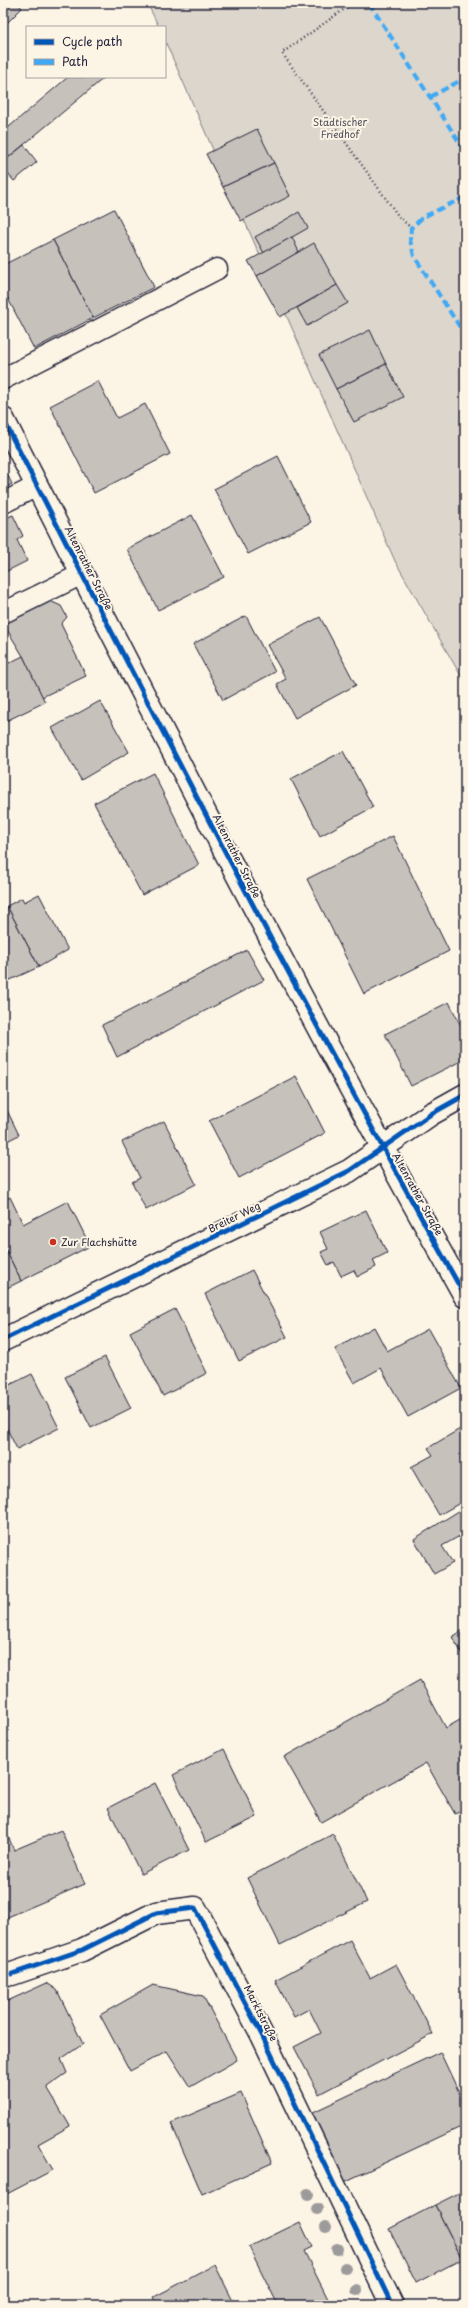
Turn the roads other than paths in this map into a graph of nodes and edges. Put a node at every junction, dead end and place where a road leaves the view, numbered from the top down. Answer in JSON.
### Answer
{"nodes":[{"id":1,"x":217,"y":269,"type":"dead end"},
{"id":2,"x":3,"y":379,"type":"edge"},
{"id":3,"x":3,"y":419,"type":"edge"},
{"id":4,"x":37,"y":486,"type":"junction"},
{"id":5,"x":3,"y":503,"type":"edge"},
{"id":6,"x":82,"y":574,"type":"junction"},
{"id":7,"x":3,"y":613,"type":"edge"},
{"id":8,"x":465,"y":1095,"type":"edge"},
{"id":9,"x":382,"y":1148,"type":"junction"},
{"id":10,"x":465,"y":1296,"type":"edge"},
{"id":11,"x":3,"y":1340,"type":"edge"},
{"id":12,"x":8,"y":1973,"type":"edge"},
{"id":13,"x":392,"y":2305,"type":"edge"}],
"edges":[{"from":1,"to":2,"type":"lane"},
{"from":3,"to":4,"type":"street","name":"Altenrather Straße"},
{"from":4,"to":5,"type":"lane"},
{"from":4,"to":6,"type":"street","name":"Altenrather Straße"},
{"from":6,"to":7,"type":"lane"},
{"from":6,"to":9,"type":"street","name":"Altenrather Straße"},
{"from":8,"to":9,"type":"street","name":"Breiter Weg"},
{"from":9,"to":10,"type":"street","name":"Altenrather Straße"},
{"from":9,"to":11,"type":"street","name":"Breiter Weg"},
{"from":12,"to":13,"type":"street","name":"Marktstraße"}]}
